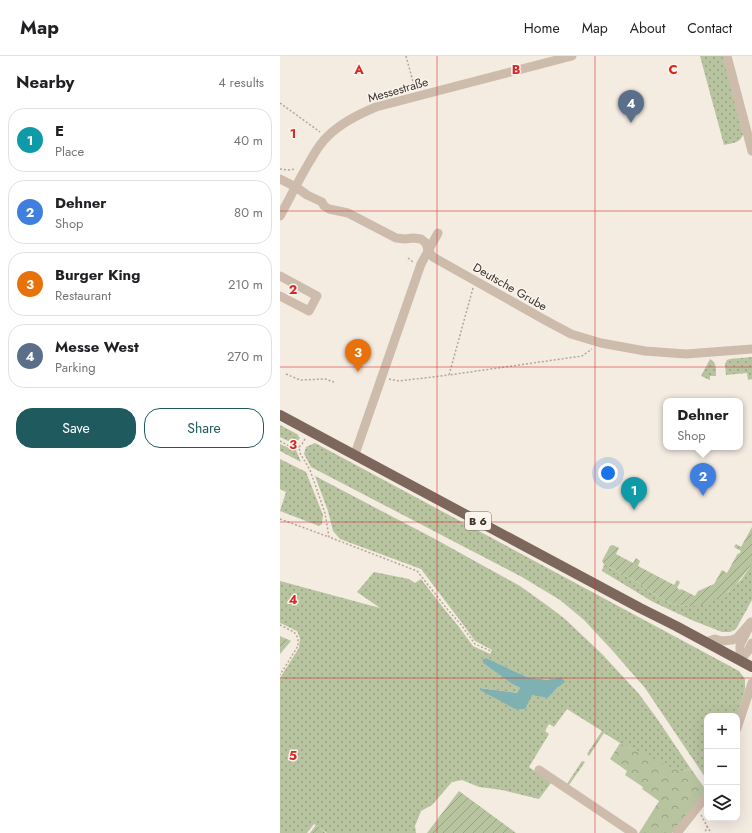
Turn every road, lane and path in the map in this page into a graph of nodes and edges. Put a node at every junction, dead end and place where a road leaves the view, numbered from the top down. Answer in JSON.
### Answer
{"nodes":[{"id":1,"x":406,"y":56,"type":"edge"},
{"id":2,"x":572,"y":56,"type":"edge"},
{"id":3,"x":727,"y":56,"type":"edge"},
{"id":4,"x":416,"y":96,"type":"junction"},
{"id":5,"x":280,"y":103,"type":"edge"},
{"id":6,"x":327,"y":136,"type":"junction"},
{"id":7,"x":752,"y":151,"type":"edge"},
{"id":8,"x":280,"y":179,"type":"edge"},
{"id":9,"x":296,"y":187,"type":"junction"},
{"id":10,"x":280,"y":216,"type":"edge"},
{"id":11,"x":438,"y":233,"type":"dead end"},
{"id":12,"x":428,"y":250,"type":"junction"},
{"id":13,"x":280,"y":276,"type":"edge"},
{"id":14,"x":475,"y":281,"type":"junction"},
{"id":15,"x":280,"y":296,"type":"edge"},
{"id":16,"x":601,"y":343,"type":"junction"},
{"id":17,"x":752,"y":349,"type":"edge"},
{"id":18,"x":286,"y":374,"type":"dead end"},
{"id":19,"x":449,"y":375,"type":"junction"},
{"id":20,"x":382,"y":377,"type":"junction"},
{"id":21,"x":334,"y":382,"type":"dead end"},
{"id":22,"x":280,"y":415,"type":"edge"},
{"id":23,"x":309,"y":430,"type":"junction"},
{"id":24,"x":280,"y":441,"type":"edge"},
{"id":25,"x":299,"y":447,"type":"junction"},
{"id":26,"x":354,"y":454,"type":"junction"},
{"id":27,"x":280,"y":519,"type":"edge"},
{"id":28,"x":329,"y":537,"type":"junction"},
{"id":29,"x":751,"y":621,"type":"edge"},
{"id":30,"x":280,"y":625,"type":"edge"},
{"id":31,"x":706,"y":642,"type":"junction"},
{"id":32,"x":752,"y":643,"type":"edge"},
{"id":33,"x":493,"y":652,"type":"dead end"},
{"id":34,"x":740,"y":660,"type":"junction"},
{"id":35,"x":752,"y":667,"type":"edge"},
{"id":36,"x":280,"y":675,"type":"edge"},
{"id":37,"x":752,"y":683,"type":"edge"},
{"id":38,"x":740,"y":719,"type":"edge"},
{"id":39,"x":539,"y":770,"type":"dead end"},
{"id":40,"x":704,"y":799,"type":"edge"},
{"id":41,"x":695,"y":810,"type":"junction"},
{"id":42,"x":707,"y":826,"type":"junction"},
{"id":43,"x":633,"y":833,"type":"edge"},
{"id":44,"x":677,"y":833,"type":"edge"},
{"id":45,"x":706,"y":833,"type":"edge"},
{"id":46,"x":711,"y":833,"type":"edge"}],
"edges":[{"from":1,"to":4,"type":"path"},
{"from":2,"to":4,"type":"street","name":"Messestraße"},
{"from":3,"to":7,"type":"street"},
{"from":4,"to":6,"type":"street","name":"Messestraße"},
{"from":5,"to":6,"type":"path"},
{"from":6,"to":9,"type":"street","name":"Messestraße"},
{"from":8,"to":9,"type":"street","name":"Deutsche Grube"},
{"from":9,"to":10,"type":"street","name":"Messestraße"},
{"from":9,"to":12,"type":"street","name":"Deutsche Grube"},
{"from":11,"to":12,"type":"street"},
{"from":12,"to":14,"type":"street","name":"Deutsche Grube"},
{"from":12,"to":20,"type":"street"},
{"from":13,"to":15,"type":"street"},
{"from":14,"to":16,"type":"street","name":"Deutsche Grube"},
{"from":14,"to":19,"type":"path"},
{"from":16,"to":17,"type":"street","name":"Deutsche Grube"},
{"from":16,"to":19,"type":"path"},
{"from":18,"to":21,"type":"path"},
{"from":19,"to":20,"type":"path"},
{"from":20,"to":26,"type":"street"},
{"from":22,"to":23,"type":"main road","number":"B 6"},
{"from":23,"to":25,"type":"path"},
{"from":23,"to":26,"type":"main road","number":"B 6"},
{"from":24,"to":25,"type":"path"},
{"from":25,"to":28,"type":"path"},
{"from":26,"to":31,"type":"main road","number":"B 6"},
{"from":27,"to":28,"type":"path"},
{"from":28,"to":33,"type":"path"},
{"from":29,"to":31,"type":"street"},
{"from":29,"to":34,"type":"street"},
{"from":30,"to":36,"type":"path"},
{"from":31,"to":34,"type":"main road","number":"B 6"},
{"from":32,"to":34,"type":"street"},
{"from":34,"to":35,"type":"main road","number":"B 6"},
{"from":37,"to":38,"type":"street"},
{"from":39,"to":43,"type":"street"},
{"from":40,"to":41,"type":"street"},
{"from":41,"to":42,"type":"path"},
{"from":41,"to":44,"type":"street"},
{"from":42,"to":45,"type":"path"},
{"from":42,"to":46,"type":"path"}]}
